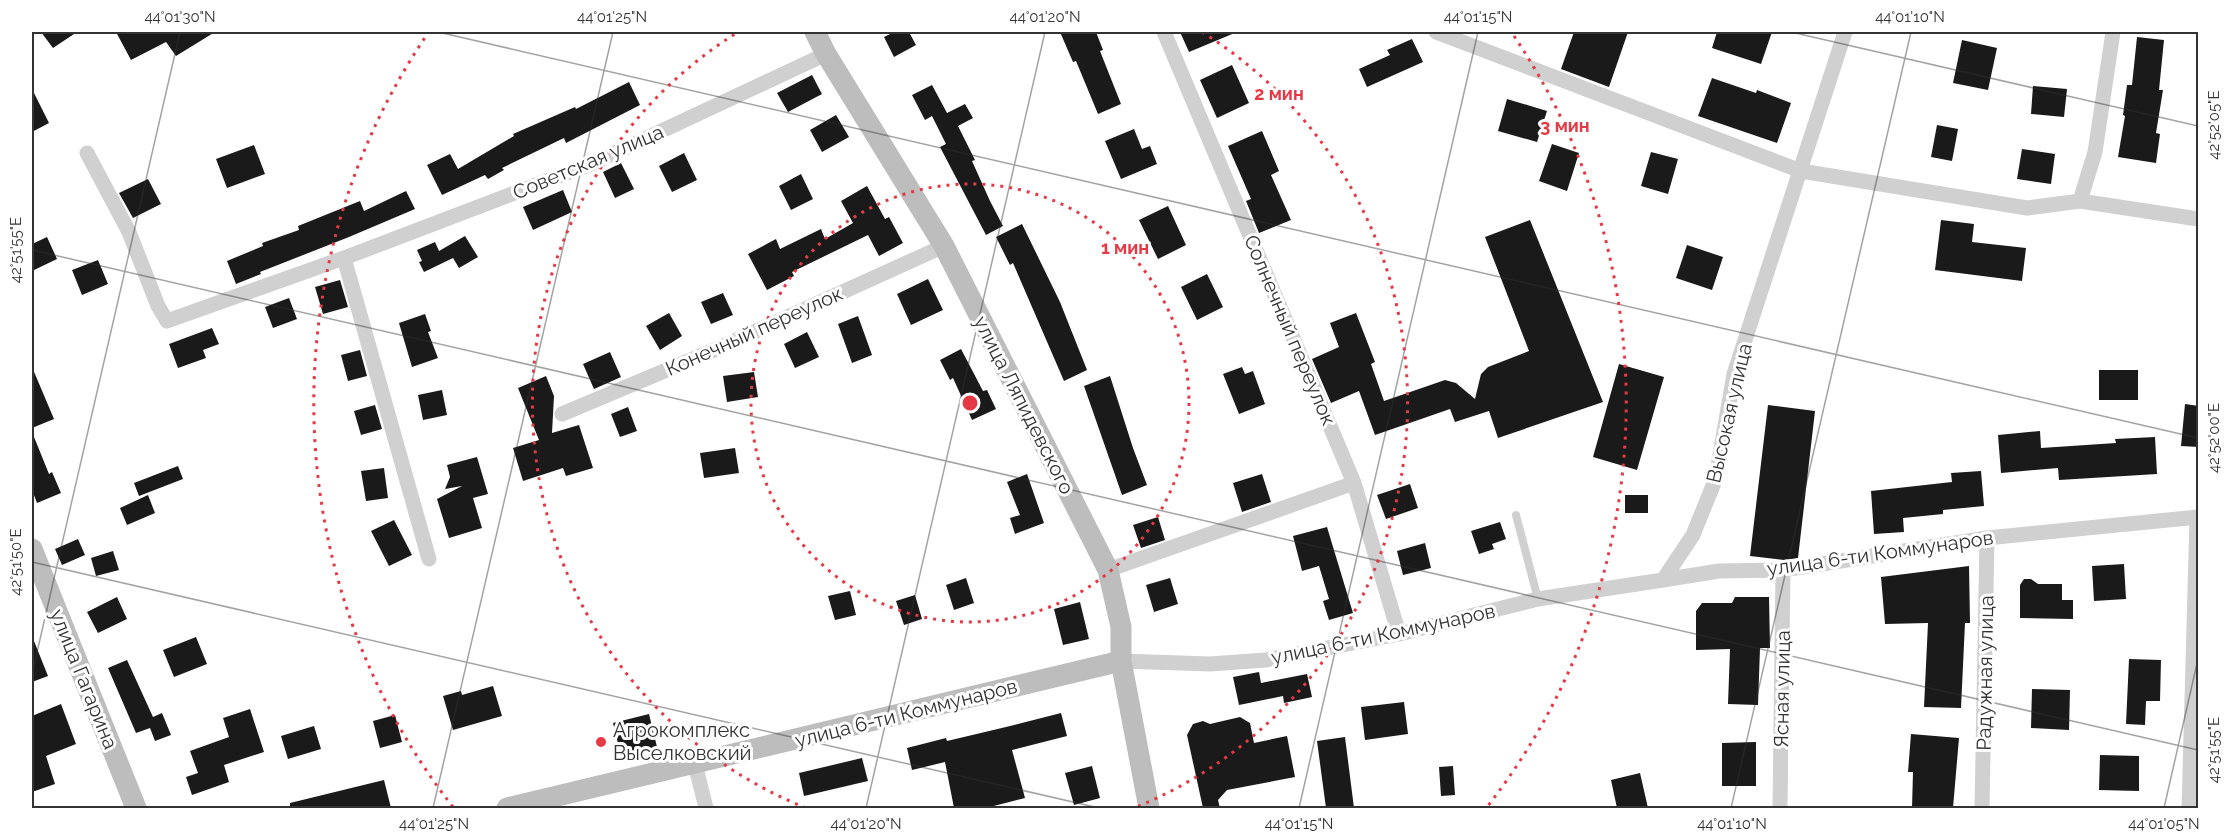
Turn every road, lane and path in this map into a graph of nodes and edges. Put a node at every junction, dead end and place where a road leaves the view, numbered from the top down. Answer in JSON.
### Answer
{"nodes":[{"id":1,"x":815,"y":32,"type":"edge"},
{"id":2,"x":1164,"y":32,"type":"edge"},
{"id":3,"x":1436,"y":32,"type":"edge"},
{"id":4,"x":1845,"y":32,"type":"edge"},
{"id":5,"x":2112,"y":32,"type":"edge"},
{"id":6,"x":826,"y":54,"type":"junction"},
{"id":7,"x":87,"y":153,"type":"dead end"},
{"id":8,"x":1801,"y":171,"type":"junction"},
{"id":9,"x":2080,"y":201,"type":"junction"},
{"id":10,"x":2199,"y":219,"type":"edge"},
{"id":11,"x":944,"y":246,"type":"junction"},
{"id":12,"x":344,"y":258,"type":"junction"},
{"id":13,"x":562,"y":414,"type":"dead end"},
{"id":14,"x":1354,"y":483,"type":"junction"},
{"id":15,"x":1516,"y":515,"type":"dead end"},
{"id":16,"x":2198,"y":517,"type":"edge"},
{"id":17,"x":1987,"y":538,"type":"junction"},
{"id":18,"x":32,"y":549,"type":"edge"},
{"id":19,"x":429,"y":559,"type":"dead end"},
{"id":20,"x":1107,"y":570,"type":"junction"},
{"id":21,"x":1783,"y":570,"type":"junction"},
{"id":22,"x":1663,"y":580,"type":"junction"},
{"id":23,"x":1538,"y":599,"type":"junction"},
{"id":24,"x":1399,"y":634,"type":"junction"},
{"id":25,"x":1121,"y":661,"type":"junction"},
{"id":26,"x":695,"y":764,"type":"junction"},
{"id":27,"x":136,"y":808,"type":"edge"},
{"id":28,"x":507,"y":808,"type":"edge"},
{"id":29,"x":706,"y":808,"type":"edge"},
{"id":30,"x":1149,"y":808,"type":"edge"},
{"id":31,"x":1780,"y":808,"type":"edge"},
{"id":32,"x":1982,"y":808,"type":"edge"},
{"id":33,"x":2189,"y":808,"type":"edge"}],
"edges":[{"from":1,"to":6,"type":"main road","name":"улица Ляпидевского"},
{"from":2,"to":14,"type":"street","name":"Солнечный переулок"},
{"from":3,"to":8,"type":"street"},
{"from":4,"to":8,"type":"street","name":"Высокая улица"},
{"from":5,"to":9,"type":"street"},
{"from":6,"to":11,"type":"main road","name":"улица Ляпидевского"},
{"from":6,"to":12,"type":"street","name":"Советская улица"},
{"from":7,"to":12,"type":"street","name":"Советская улица"},
{"from":8,"to":9,"type":"street"},
{"from":8,"to":22,"type":"street","name":"Высокая улица"},
{"from":9,"to":10,"type":"street"},
{"from":11,"to":13,"type":"street","name":"Конечный переулок"},
{"from":11,"to":20,"type":"main road","name":"улица Ляпидевского"},
{"from":12,"to":19,"type":"street"},
{"from":14,"to":20,"type":"street"},
{"from":14,"to":24,"type":"street","name":"Солнечный переулок"},
{"from":15,"to":23,"type":"lane"},
{"from":16,"to":17,"type":"street","name":"улица 6-ти Коммунаров"},
{"from":16,"to":33,"type":"street"},
{"from":17,"to":21,"type":"street","name":"улица 6-ти Коммунаров"},
{"from":17,"to":32,"type":"street","name":"Радужная улица"},
{"from":18,"to":27,"type":"main road","name":"улица Гагарина"},
{"from":20,"to":25,"type":"main road","name":"улица Ляпидевского"},
{"from":21,"to":22,"type":"street","name":"улица 6-ти Коммунаров"},
{"from":21,"to":31,"type":"street","name":"Ясная улица"},
{"from":22,"to":23,"type":"street","name":"улица 6-ти Коммунаров"},
{"from":23,"to":24,"type":"street","name":"улица 6-ти Коммунаров"},
{"from":24,"to":25,"type":"street","name":"улица 6-ти Коммунаров"},
{"from":25,"to":26,"type":"main road","name":"улица 6-ти Коммунаров"},
{"from":25,"to":30,"type":"main road","name":"улица Ляпидевского"},
{"from":26,"to":28,"type":"main road","name":"улица 6-ти Коммунаров"},
{"from":26,"to":29,"type":"street"}]}
